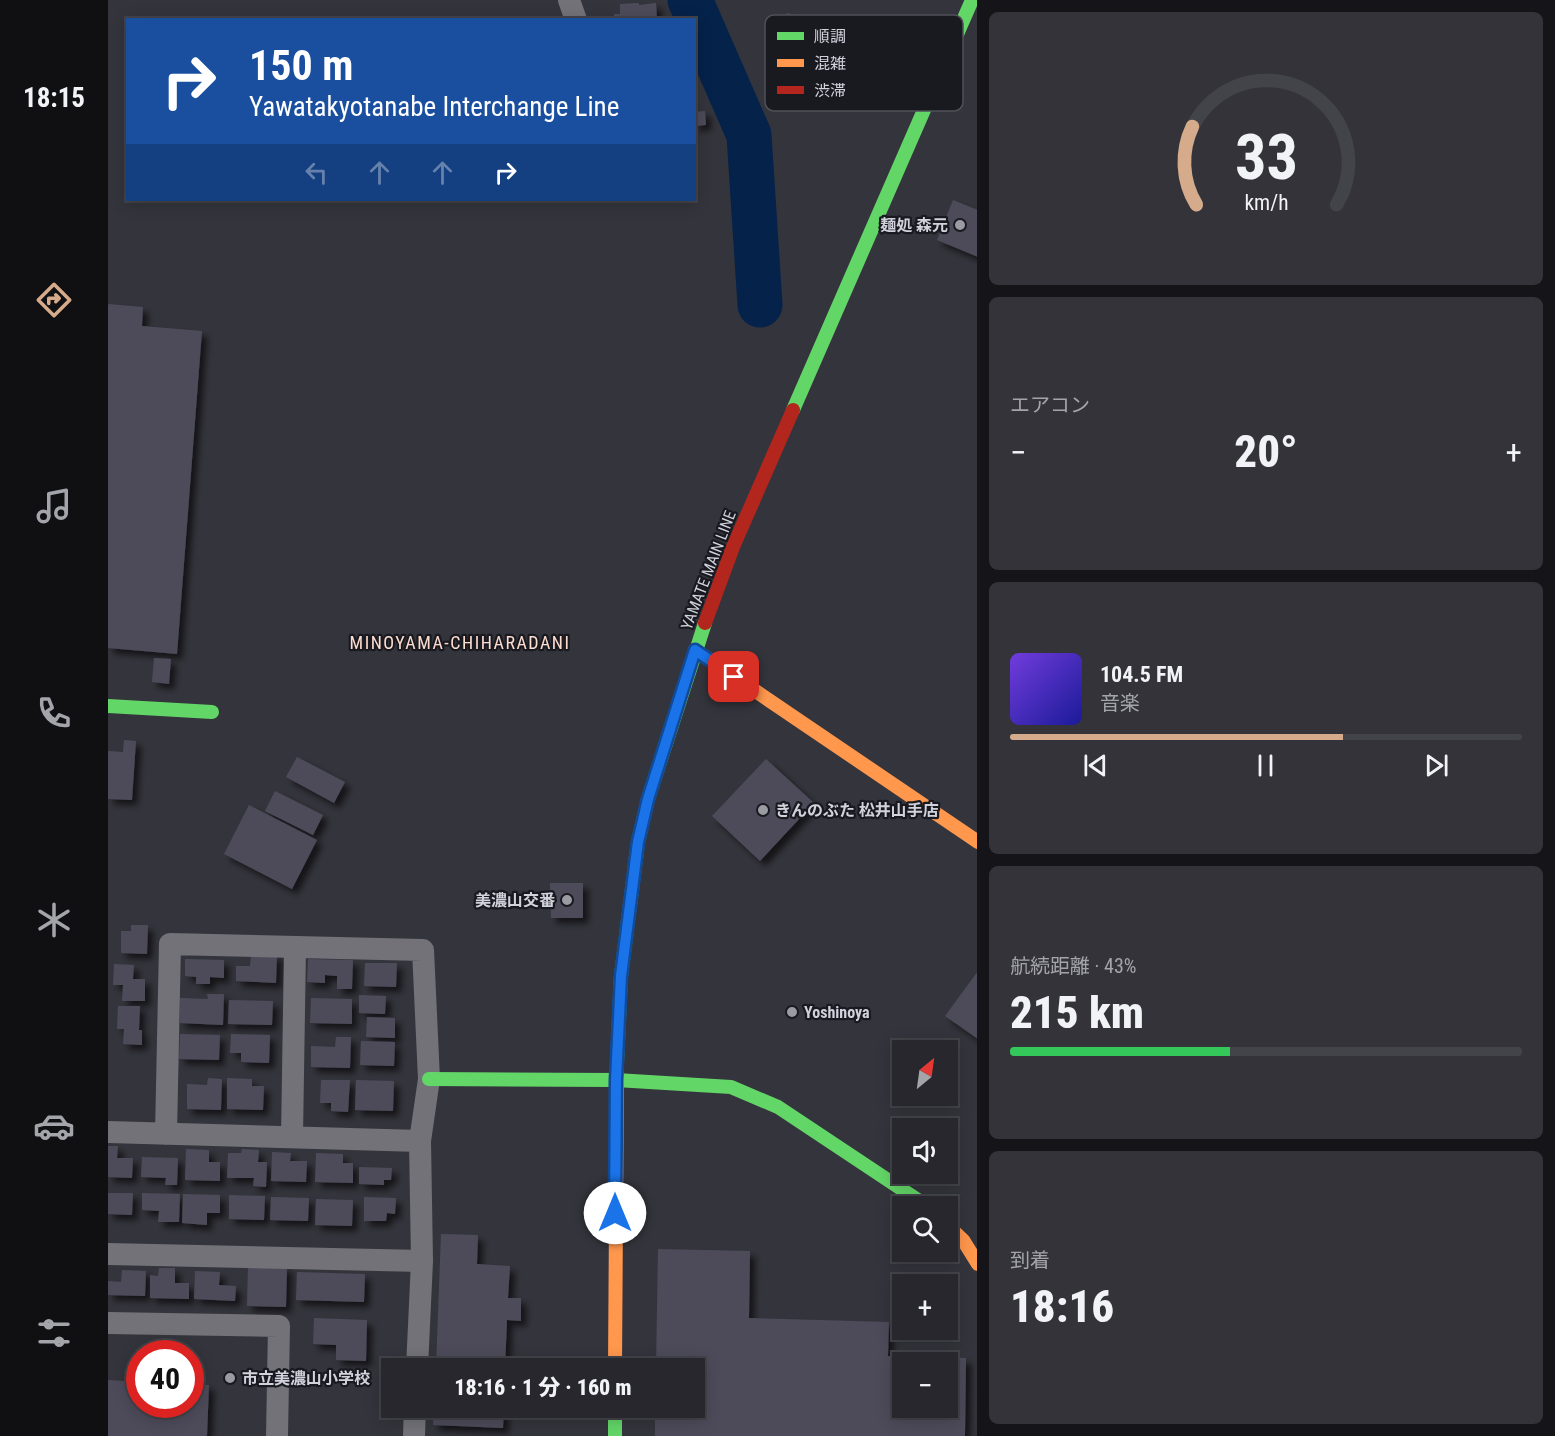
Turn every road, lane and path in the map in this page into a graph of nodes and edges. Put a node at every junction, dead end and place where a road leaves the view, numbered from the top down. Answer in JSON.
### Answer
{"nodes":[{"id":1,"x":569,"y":0,"type":"edge"},
{"id":2,"x":972,"y":0,"type":"edge"},
{"id":3,"x":575,"y":18,"type":"edge"},
{"id":4,"x":963,"y":21,"type":"edge"},
{"id":5,"x":924,"y":111,"type":"edge"},
{"id":6,"x":695,"y":650,"type":"junction"},
{"id":7,"x":108,"y":706,"type":"edge"},
{"id":8,"x":212,"y":712,"type":"dead end"},
{"id":9,"x":977,"y":841,"type":"edge"},
{"id":10,"x":295,"y":947,"type":"junction"},
{"id":11,"x":429,"y":1079,"type":"junction"},
{"id":12,"x":616,"y":1080,"type":"junction"},
{"id":13,"x":108,"y":1132,"type":"edge"},
{"id":14,"x":165,"y":1134,"type":"junction"},
{"id":15,"x":292,"y":1137,"type":"junction"},
{"id":16,"x":420,"y":1141,"type":"junction"},
{"id":17,"x":912,"y":1196,"type":"edge"},
{"id":18,"x":958,"y":1235,"type":"edge"},
{"id":19,"x":108,"y":1254,"type":"edge"},
{"id":20,"x":422,"y":1261,"type":"junction"},
{"id":21,"x":977,"y":1262,"type":"edge"},
{"id":22,"x":108,"y":1323,"type":"edge"},
{"id":23,"x":417,"y":1358,"type":"edge"},
{"id":24,"x":615,"y":1358,"type":"edge"},
{"id":25,"x":415,"y":1418,"type":"edge"},
{"id":26,"x":615,"y":1418,"type":"edge"},
{"id":27,"x":277,"y":1436,"type":"edge"},
{"id":28,"x":414,"y":1436,"type":"edge"},
{"id":29,"x":615,"y":1436,"type":"edge"}],
"edges":[{"from":1,"to":3,"type":"street"},
{"from":2,"to":4,"type":"street","name":"YAMATE MAIN LINE"},
{"from":5,"to":6,"type":"street","name":"YAMATE MAIN LINE"},
{"from":6,"to":9,"type":"street"},
{"from":6,"to":12,"type":"street","name":"YAMATE MAIN LINE"},
{"from":7,"to":8,"type":"street"},
{"from":10,"to":11,"type":"street"},
{"from":10,"to":14,"type":"street"},
{"from":10,"to":15,"type":"street"},
{"from":11,"to":12,"type":"street"},
{"from":11,"to":16,"type":"street"},
{"from":12,"to":17,"type":"street"},
{"from":12,"to":24,"type":"street","name":"YAMATE MAIN LINE"},
{"from":13,"to":14,"type":"street"},
{"from":14,"to":15,"type":"street"},
{"from":15,"to":16,"type":"street"},
{"from":16,"to":20,"type":"street"},
{"from":18,"to":21,"type":"street"},
{"from":19,"to":20,"type":"street"},
{"from":20,"to":23,"type":"street"},
{"from":22,"to":27,"type":"street"},
{"from":25,"to":28,"type":"street"},
{"from":26,"to":29,"type":"street"}]}
